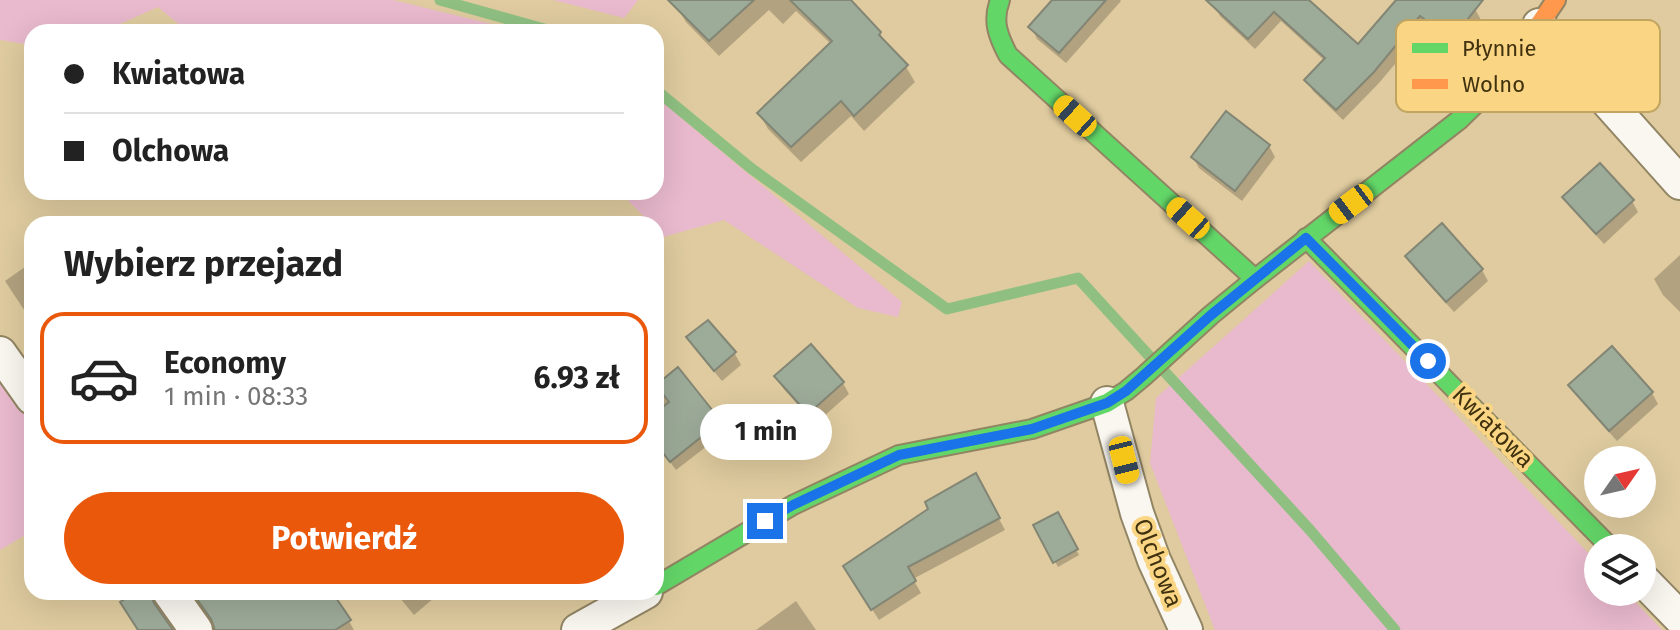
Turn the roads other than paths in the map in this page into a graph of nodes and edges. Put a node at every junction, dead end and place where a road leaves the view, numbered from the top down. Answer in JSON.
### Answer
{"nodes":[{"id":1,"x":990,"y":6,"type":"edge"},
{"id":2,"x":1468,"y":112,"type":"edge"},
{"id":3,"x":1625,"y":112,"type":"edge"},
{"id":4,"x":1680,"y":183,"type":"edge"},
{"id":5,"x":1306,"y":238,"type":"junction"},
{"id":6,"x":1255,"y":279,"type":"junction"},
{"id":7,"x":0,"y":353,"type":"edge"},
{"id":8,"x":24,"y":387,"type":"edge"},
{"id":9,"x":1107,"y":403,"type":"junction"},
{"id":10,"x":1597,"y":534,"type":"edge"},
{"id":11,"x":664,"y":581,"type":"edge"},
{"id":12,"x":1656,"y":593,"type":"edge"},
{"id":13,"x":175,"y":600,"type":"edge"},
{"id":14,"x":632,"y":600,"type":"edge"},
{"id":15,"x":1680,"y":618,"type":"edge"},
{"id":16,"x":196,"y":630,"type":"edge"},
{"id":17,"x":578,"y":630,"type":"edge"},
{"id":18,"x":1186,"y":630,"type":"edge"}],
"edges":[{"from":1,"to":6,"type":"street"},
{"from":2,"to":5,"type":"street"},
{"from":3,"to":4,"type":"street"},
{"from":5,"to":6,"type":"street"},
{"from":5,"to":10,"type":"street","name":"Kwiatowa"},
{"from":6,"to":9,"type":"street"},
{"from":7,"to":8,"type":"street"},
{"from":9,"to":11,"type":"street"},
{"from":9,"to":18,"type":"street","name":"Olchowa"},
{"from":12,"to":15,"type":"street"},
{"from":13,"to":16,"type":"street"},
{"from":14,"to":17,"type":"street"}]}
